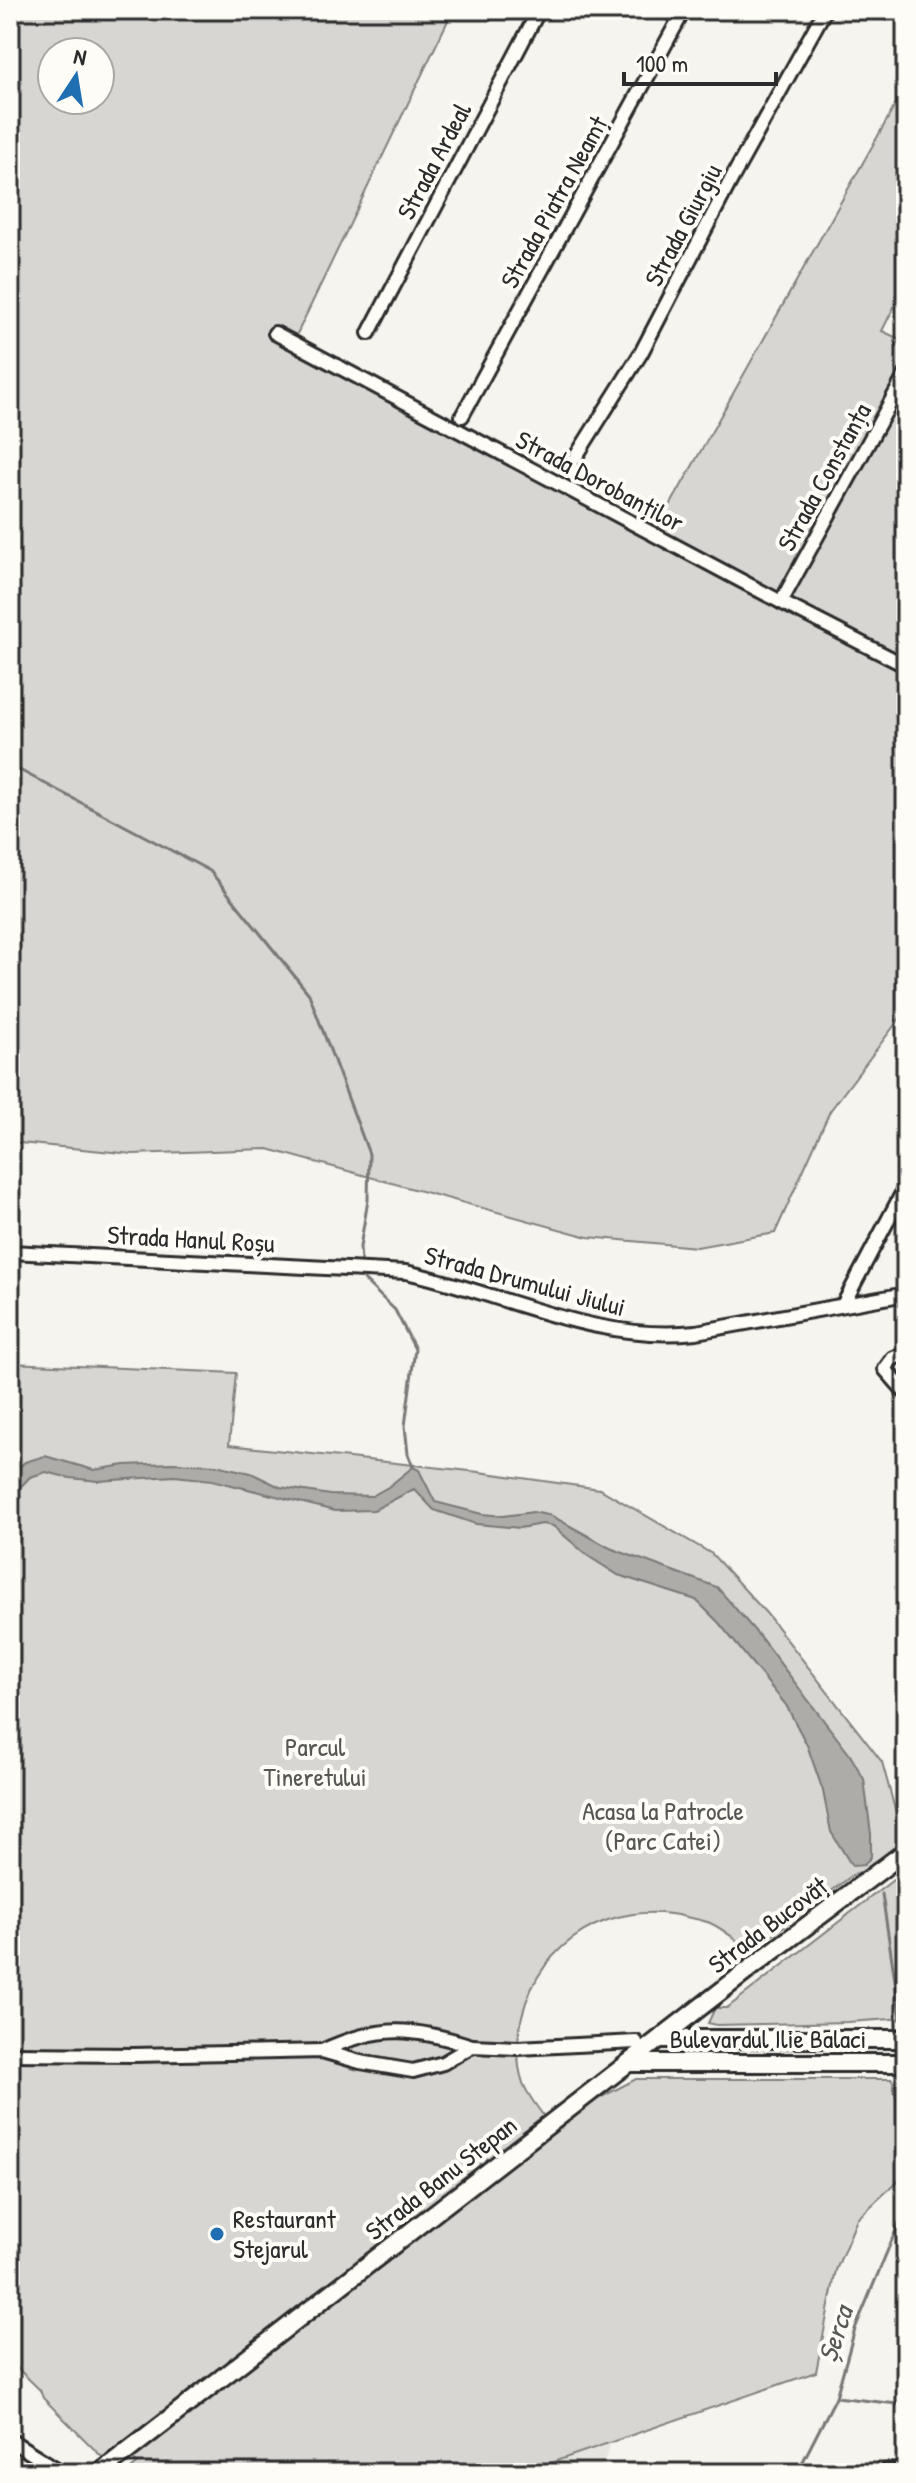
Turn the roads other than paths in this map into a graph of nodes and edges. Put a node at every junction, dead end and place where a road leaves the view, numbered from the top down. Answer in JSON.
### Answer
{"nodes":[{"id":1,"x":539,"y":10,"type":"edge"},
{"id":2,"x":684,"y":10,"type":"edge"},
{"id":3,"x":825,"y":10,"type":"edge"},
{"id":4,"x":275,"y":333,"type":"dead end"},
{"id":5,"x":369,"y":333,"type":"dead end"},
{"id":6,"x":906,"y":374,"type":"edge"},
{"id":7,"x":462,"y":416,"type":"dead end"},
{"id":8,"x":575,"y":458,"type":"dead end"},
{"id":9,"x":781,"y":602,"type":"junction"},
{"id":10,"x":906,"y":666,"type":"edge"},
{"id":11,"x":906,"y":1186,"type":"edge"},
{"id":12,"x":10,"y":1252,"type":"edge"},
{"id":13,"x":368,"y":1271,"type":"joint"},
{"id":14,"x":906,"y":1294,"type":"edge"},
{"id":15,"x":843,"y":1305,"type":"junction"},
{"id":16,"x":906,"y":1354,"type":"edge"},
{"id":17,"x":906,"y":1393,"type":"edge"},
{"id":18,"x":906,"y":1851,"type":"edge"},
{"id":19,"x":660,"y":2039,"type":"junction"},
{"id":20,"x":906,"y":2039,"type":"edge"},
{"id":21,"x":636,"y":2042,"type":"dead end"},
{"id":22,"x":472,"y":2046,"type":"junction"},
{"id":23,"x":322,"y":2051,"type":"junction"},
{"id":24,"x":10,"y":2054,"type":"edge"},
{"id":25,"x":629,"y":2063,"type":"junction"},
{"id":26,"x":906,"y":2063,"type":"edge"},
{"id":27,"x":10,"y":2440,"type":"edge"},
{"id":28,"x":906,"y":2472,"type":"edge"},
{"id":29,"x":63,"y":2473,"type":"edge"},
{"id":30,"x":99,"y":2473,"type":"edge"},
{"id":31,"x":884,"y":2473,"type":"edge"}],
"edges":[{"from":1,"to":5,"type":"street","name":"Strada Ardeal"},
{"from":2,"to":7,"type":"street","name":"Strada Piatra Neamț"},
{"from":3,"to":8,"type":"street","name":"Strada Giurgiu"},
{"from":4,"to":9,"type":"street","name":"Strada Dorobanților"},
{"from":6,"to":9,"type":"street","name":"Strada Constanța"},
{"from":9,"to":10,"type":"street","name":"Strada Dorobanților"},
{"from":11,"to":15,"type":"street"},
{"from":12,"to":13,"type":"street","name":"Strada Hanul Roșu"},
{"from":13,"to":15,"type":"street","name":"Strada Drumului Jiului"},
{"from":14,"to":15,"type":"street","name":"Strada Drumului Jiului"},
{"from":16,"to":17,"type":"street"},
{"from":18,"to":19,"type":"main road","name":"Strada Bucovăț"},
{"from":19,"to":20,"type":"main road","name":"Bulevardul Ilie Balaci"},
{"from":19,"to":25,"type":"main road","name":"Strada Banu Stepan"},
{"from":21,"to":22,"type":"street"},
{"from":22,"to":23,"type":"street"},
{"from":22,"to":23,"type":"street"},
{"from":23,"to":24,"type":"street"},
{"from":25,"to":26,"type":"main road","name":"Bulevardul Ilie Balaci"},
{"from":25,"to":30,"type":"main road","name":"Strada Banu Stepan"},
{"from":27,"to":29,"type":"street"},
{"from":28,"to":31,"type":"street"}]}
